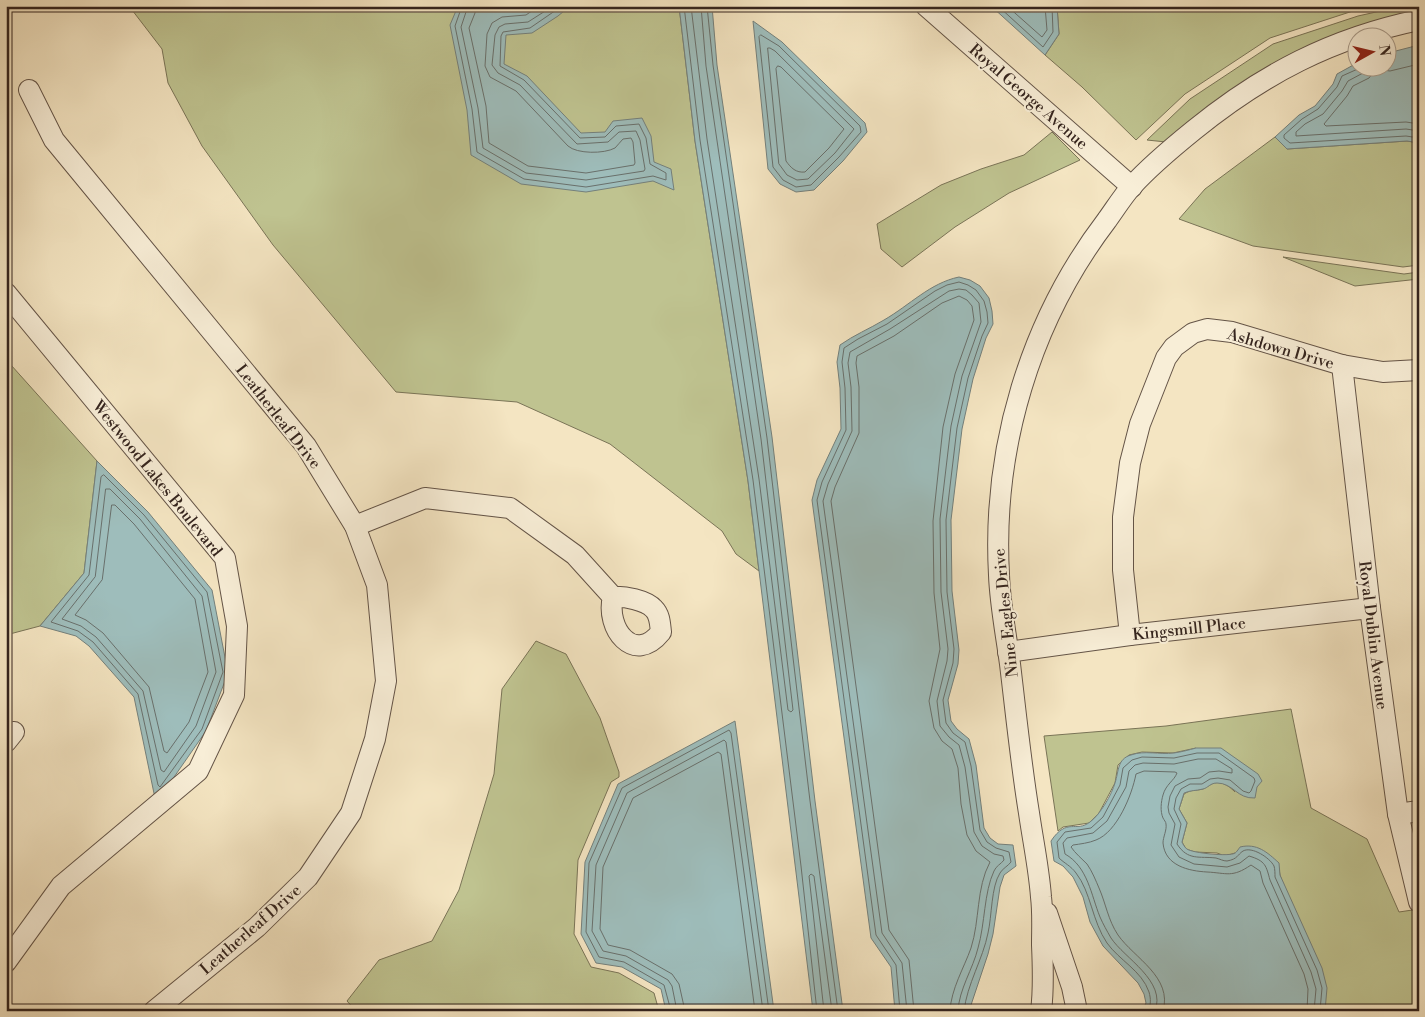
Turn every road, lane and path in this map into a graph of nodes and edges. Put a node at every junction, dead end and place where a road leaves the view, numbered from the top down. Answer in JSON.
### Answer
{"nodes":[{"id":1,"x":926,"y":6,"type":"edge"},
{"id":2,"x":1419,"y":20,"type":"edge"},
{"id":3,"x":29,"y":90,"type":"dead end"},
{"id":4,"x":1132,"y":186,"type":"junction"},
{"id":5,"x":6,"y":293,"type":"edge"},
{"id":6,"x":1342,"y":365,"type":"junction"},
{"id":7,"x":1419,"y":370,"type":"edge"},
{"id":8,"x":355,"y":526,"type":"junction"},
{"id":9,"x":613,"y":597,"type":"dead end"},
{"id":10,"x":1370,"y":608,"type":"junction"},
{"id":11,"x":1130,"y":635,"type":"junction"},
{"id":12,"x":1008,"y":652,"type":"junction"},
{"id":13,"x":1419,"y":811,"type":"edge"},
{"id":14,"x":1398,"y":814,"type":"junction"},
{"id":15,"x":1041,"y":896,"type":"junction"},
{"id":16,"x":1419,"y":902,"type":"edge"},
{"id":17,"x":6,"y":962,"type":"edge"},
{"id":18,"x":1066,"y":971,"type":"junction"},
{"id":19,"x":154,"y":1011,"type":"edge"},
{"id":20,"x":1041,"y":1011,"type":"edge"},
{"id":21,"x":1065,"y":1011,"type":"edge"},
{"id":22,"x":1078,"y":1011,"type":"edge"}],
"edges":[{"from":1,"to":4,"type":"street","name":"Royal George Avenue"},
{"from":2,"to":4,"type":"street","name":"Nine Eagles Drive"},
{"from":3,"to":8,"type":"street","name":"Leatherleaf Drive"},
{"from":4,"to":12,"type":"street","name":"Nine Eagles Drive"},
{"from":5,"to":17,"type":"street","name":"Westwood Lakes Boulevard"},
{"from":6,"to":7,"type":"street","name":"Ashdown Drive"},
{"from":6,"to":10,"type":"street","name":"Royal Dublin Avenue"},
{"from":6,"to":11,"type":"street","name":"Ashdown Drive"},
{"from":8,"to":9,"type":"street"},
{"from":8,"to":19,"type":"street","name":"Leatherleaf Drive"},
{"from":10,"to":11,"type":"street","name":"Kingsmill Place"},
{"from":10,"to":14,"type":"street","name":"Royal Dublin Avenue"},
{"from":11,"to":12,"type":"street","name":"Kingsmill Place"},
{"from":12,"to":15,"type":"street","name":"Nine Eagles Drive"},
{"from":13,"to":14,"type":"street"},
{"from":14,"to":16,"type":"street","name":"Royal Dublin Avenue"},
{"from":15,"to":18,"type":"street","name":"Nine Eagles Drive"},
{"from":15,"to":20,"type":"street","name":"Nine Eagles Drive"},
{"from":18,"to":21,"type":"street","name":"Nine Eagles Drive"},
{"from":18,"to":22,"type":"street","name":"Nine Eagles Drive"}]}
